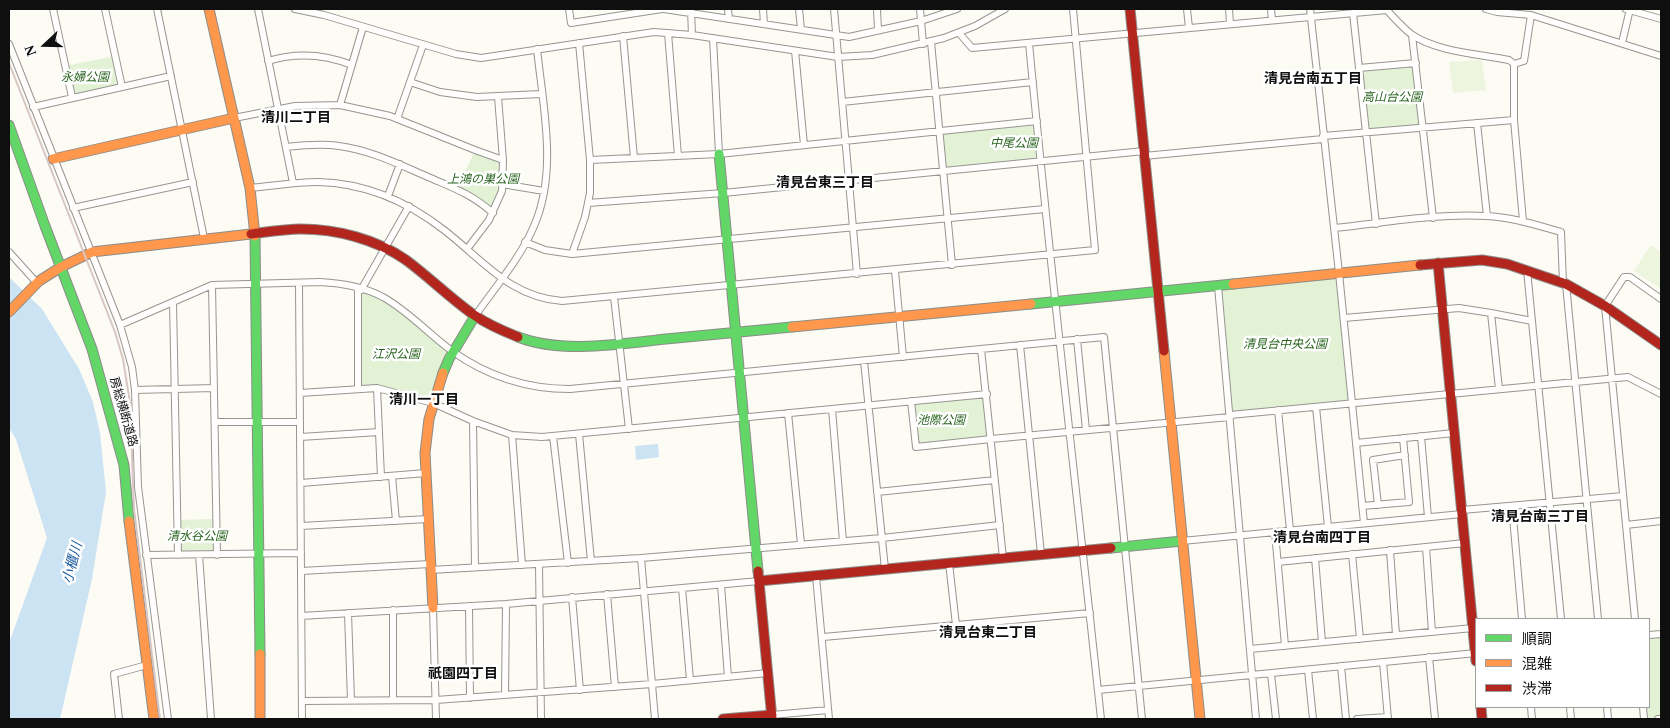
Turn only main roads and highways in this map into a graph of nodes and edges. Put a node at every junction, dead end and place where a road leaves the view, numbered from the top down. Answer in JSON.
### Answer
{"nodes":[{"id":1,"x":209,"y":9,"type":"edge"},
{"id":2,"x":1130,"y":9,"type":"edge"},
{"id":3,"x":234,"y":118,"type":"junction"},
{"id":4,"x":9,"y":125,"type":"edge"},
{"id":5,"x":720,"y":154,"type":"road end"},
{"id":6,"x":53,"y":159,"type":"road end"},
{"id":7,"x":255,"y":233,"type":"junction"},
{"id":8,"x":1438,"y":263,"type":"junction"},
{"id":9,"x":61,"y":267,"type":"junction"},
{"id":10,"x":1158,"y":291,"type":"junction"},
{"id":11,"x":9,"y":312,"type":"edge"},
{"id":12,"x":475,"y":316,"type":"junction"},
{"id":13,"x":736,"y":332,"type":"junction"},
{"id":14,"x":1661,"y":345,"type":"edge"},
{"id":15,"x":1182,"y":540,"type":"junction"},
{"id":16,"x":759,"y":581,"type":"junction"},
{"id":17,"x":433,"y":608,"type":"road end"},
{"id":18,"x":1475,"y":646,"type":"edge"},
{"id":19,"x":772,"y":717,"type":"edge"},
{"id":20,"x":154,"y":719,"type":"edge"},
{"id":21,"x":260,"y":719,"type":"edge"},
{"id":22,"x":722,"y":719,"type":"edge"},
{"id":23,"x":1200,"y":719,"type":"edge"}],
"edges":[{"from":1,"to":3,"type":"main road"},
{"from":2,"to":10,"type":"main road"},
{"from":3,"to":6,"type":"main road"},
{"from":3,"to":7,"type":"main road"},
{"from":4,"to":9,"type":"main road","name":"房総横断道路"},
{"from":5,"to":13,"type":"main road"},
{"from":7,"to":9,"type":"main road"},
{"from":7,"to":12,"type":"main road"},
{"from":7,"to":21,"type":"main road"},
{"from":8,"to":10,"type":"main road"},
{"from":8,"to":14,"type":"main road"},
{"from":8,"to":18,"type":"main road"},
{"from":9,"to":11,"type":"main road"},
{"from":9,"to":20,"type":"main road","name":"房総横断道路"},
{"from":10,"to":13,"type":"main road"},
{"from":10,"to":15,"type":"main road"},
{"from":12,"to":13,"type":"main road"},
{"from":12,"to":17,"type":"main road"},
{"from":13,"to":16,"type":"main road"},
{"from":15,"to":16,"type":"main road"},
{"from":15,"to":23,"type":"main road"},
{"from":16,"to":19,"type":"main road"},
{"from":19,"to":22,"type":"main road"}]}
